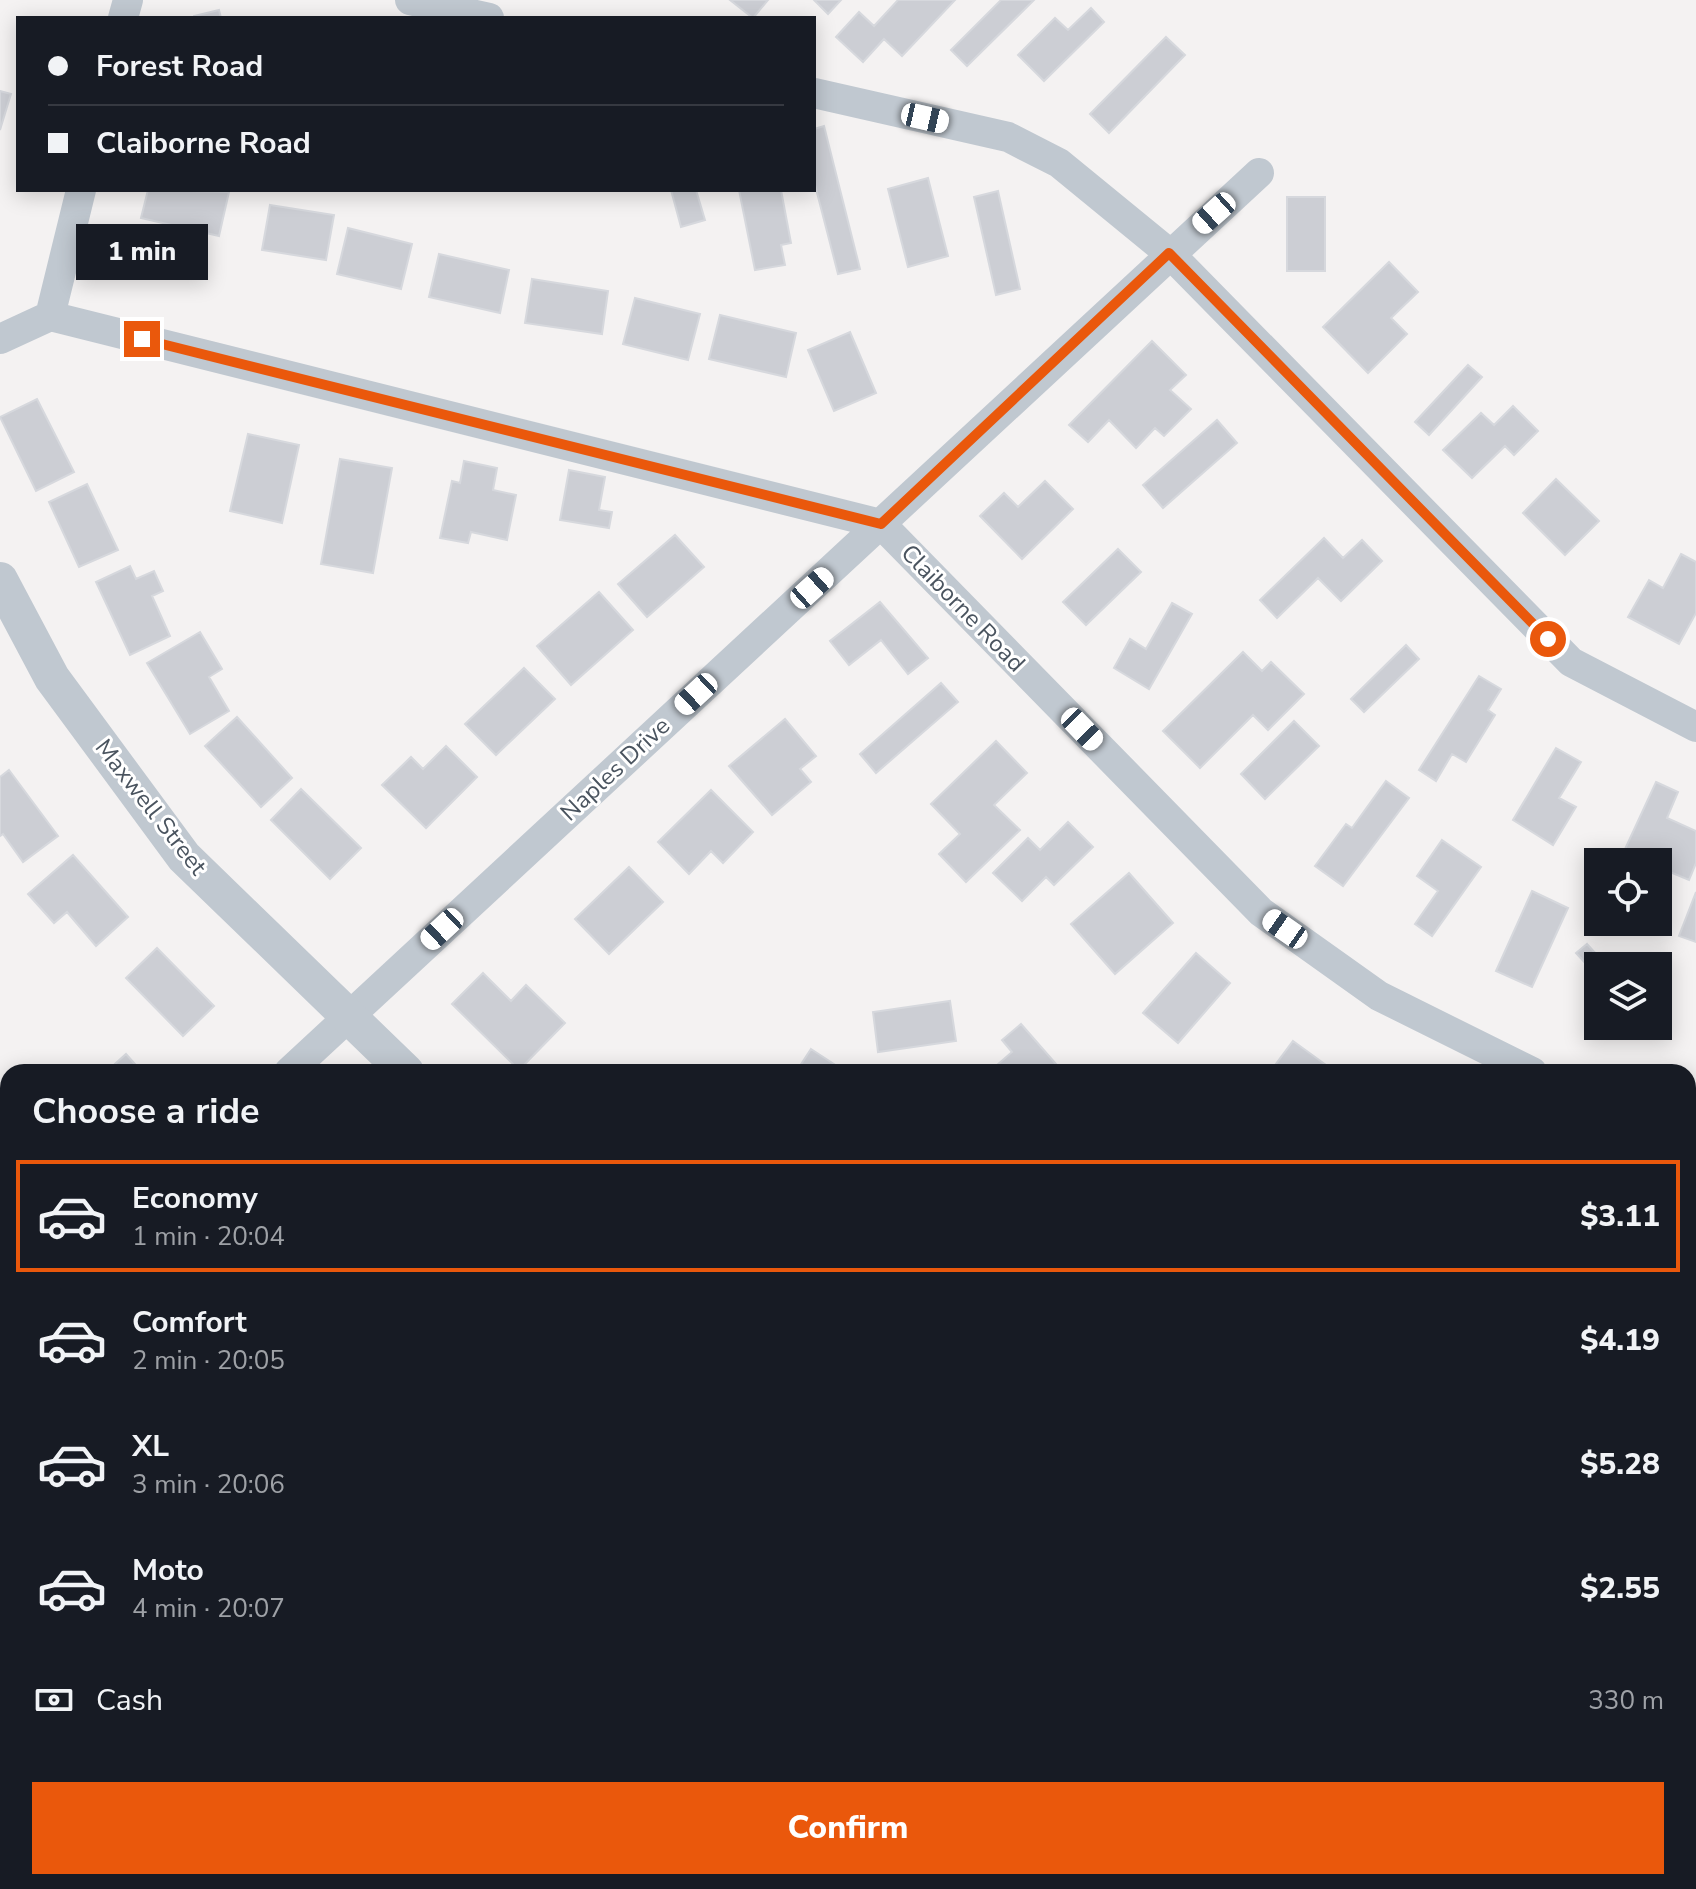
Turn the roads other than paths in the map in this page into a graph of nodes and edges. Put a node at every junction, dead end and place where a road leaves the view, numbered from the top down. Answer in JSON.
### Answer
{"nodes":[{"id":1,"x":410,"y":0,"type":"edge"},
{"id":2,"x":480,"y":16,"type":"edge"},
{"id":3,"x":816,"y":93,"type":"edge"},
{"id":4,"x":1259,"y":173,"type":"dead end"},
{"id":5,"x":81,"y":192,"type":"edge"},
{"id":6,"x":1169,"y":253,"type":"junction"},
{"id":7,"x":50,"y":316,"type":"junction"},
{"id":8,"x":0,"y":339,"type":"edge"},
{"id":9,"x":881,"y":524,"type":"junction"},
{"id":10,"x":0,"y":580,"type":"edge"},
{"id":11,"x":1696,"y":727,"type":"edge"},
{"id":12,"x":349,"y":1014,"type":"junction"},
{"id":13,"x":297,"y":1064,"type":"edge"},
{"id":14,"x":398,"y":1064,"type":"edge"},
{"id":15,"x":1516,"y":1064,"type":"edge"}],
"edges":[{"from":1,"to":2,"type":"street"},
{"from":3,"to":6,"type":"street"},
{"from":4,"to":6,"type":"street","name":"Naples Drive"},
{"from":5,"to":7,"type":"street"},
{"from":6,"to":9,"type":"street","name":"Naples Drive"},
{"from":6,"to":11,"type":"street"},
{"from":7,"to":8,"type":"street"},
{"from":7,"to":9,"type":"street","name":"Claiborne Road"},
{"from":9,"to":12,"type":"street","name":"Naples Drive"},
{"from":9,"to":15,"type":"street","name":"Claiborne Road"},
{"from":10,"to":12,"type":"street","name":"Maxwell Street"},
{"from":12,"to":13,"type":"street","name":"Naples Drive"},
{"from":12,"to":14,"type":"street","name":"Maxwell Street"}]}
